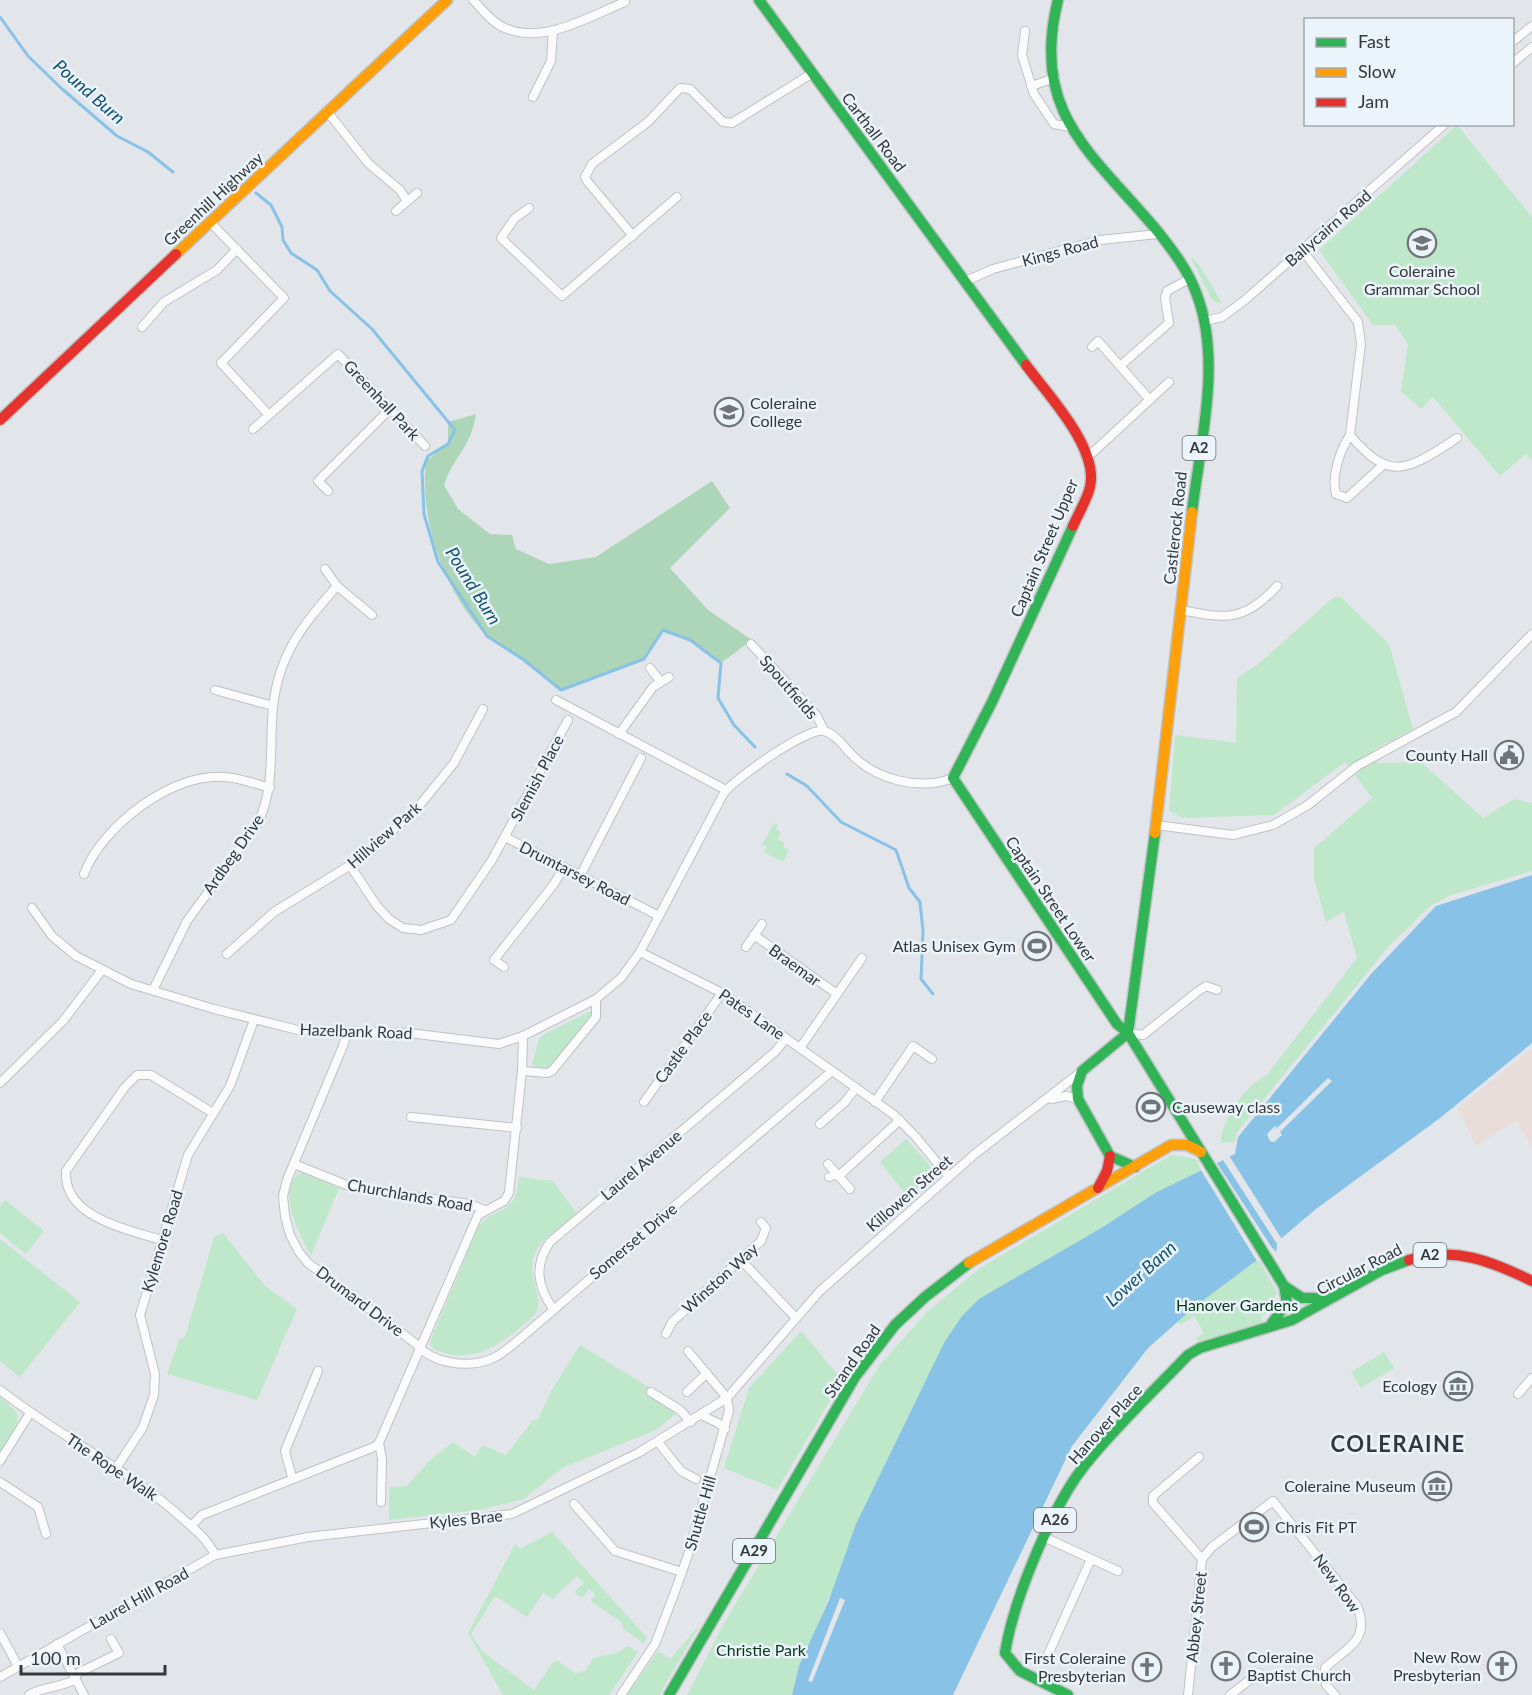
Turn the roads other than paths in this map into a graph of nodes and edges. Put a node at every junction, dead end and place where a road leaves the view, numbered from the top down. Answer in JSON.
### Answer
{"nodes":[{"id":1,"x":447,"y":0,"type":"edge"},
{"id":2,"x":473,"y":0,"type":"edge"},
{"id":3,"x":624,"y":0,"type":"edge"},
{"id":4,"x":759,"y":0,"type":"edge"},
{"id":5,"x":1058,"y":0,"type":"edge"},
{"id":6,"x":1532,"y":26,"type":"edge"},
{"id":7,"x":553,"y":30,"type":"junction"},
{"id":8,"x":1025,"y":31,"type":"dead end"},
{"id":9,"x":1514,"y":40,"type":"edge"},
{"id":10,"x":1532,"y":47,"type":"edge"},
{"id":11,"x":1514,"y":62,"type":"edge"},
{"id":12,"x":811,"y":74,"type":"junction"},
{"id":13,"x":1055,"y":78,"type":"junction"},
{"id":14,"x":529,"y":82,"type":"dead end"},
{"id":15,"x":1031,"y":86,"type":"junction"},
{"id":16,"x":539,"y":88,"type":"junction"},
{"id":17,"x":533,"y":97,"type":"dead end"},
{"id":18,"x":327,"y":111,"type":"junction"},
{"id":19,"x":1443,"y":126,"type":"edge"},
{"id":20,"x":1072,"y":127,"type":"junction"},
{"id":21,"x":417,"y":193,"type":"dead end"},
{"id":22,"x":677,"y":197,"type":"dead end"},
{"id":23,"x":407,"y":201,"type":"junction"},
{"id":24,"x":529,"y":208,"type":"dead end"},
{"id":25,"x":396,"y":211,"type":"dead end"},
{"id":26,"x":210,"y":222,"type":"junction"},
{"id":27,"x":1158,"y":234,"type":"junction"},
{"id":28,"x":633,"y":236,"type":"junction"},
{"id":29,"x":237,"y":249,"type":"junction"},
{"id":30,"x":1302,"y":250,"type":"junction"},
{"id":31,"x":1189,"y":279,"type":"junction"},
{"id":32,"x":966,"y":281,"type":"junction"},
{"id":33,"x":1205,"y":321,"type":"junction"},
{"id":34,"x":142,"y":327,"type":"dead end"},
{"id":35,"x":1092,"y":347,"type":"dead end"},
{"id":36,"x":1120,"y":366,"type":"junction"},
{"id":37,"x":1169,"y":382,"type":"dead end"},
{"id":38,"x":1150,"y":400,"type":"junction"},
{"id":39,"x":390,"y":409,"type":"junction"},
{"id":40,"x":269,"y":415,"type":"junction"},
{"id":41,"x":0,"y":420,"type":"edge"},
{"id":42,"x":253,"y":429,"type":"dead end"},
{"id":43,"x":1350,"y":435,"type":"junction"},
{"id":44,"x":1457,"y":438,"type":"dead end"},
{"id":45,"x":425,"y":446,"type":"dead end"},
{"id":46,"x":1089,"y":456,"type":"junction"},
{"id":47,"x":1382,"y":466,"type":"junction"},
{"id":48,"x":328,"y":491,"type":"dead end"},
{"id":49,"x":325,"y":569,"type":"dead end"},
{"id":50,"x":337,"y":586,"type":"junction"},
{"id":51,"x":1277,"y":586,"type":"dead end"},
{"id":52,"x":1181,"y":610,"type":"junction"},
{"id":53,"x":372,"y":615,"type":"dead end"},
{"id":54,"x":1532,"y":634,"type":"edge"},
{"id":55,"x":751,"y":644,"type":"dead end"},
{"id":56,"x":650,"y":668,"type":"dead end"},
{"id":57,"x":669,"y":677,"type":"dead end"},
{"id":58,"x":660,"y":681,"type":"junction"},
{"id":59,"x":215,"y":690,"type":"dead end"},
{"id":60,"x":556,"y":700,"type":"dead end"},
{"id":61,"x":273,"y":706,"type":"junction"},
{"id":62,"x":483,"y":709,"type":"dead end"},
{"id":63,"x":568,"y":720,"type":"dead end"},
{"id":64,"x":824,"y":731,"type":"junction"},
{"id":65,"x":620,"y":734,"type":"junction"},
{"id":66,"x":641,"y":759,"type":"dead end"},
{"id":67,"x":953,"y":778,"type":"junction"},
{"id":68,"x":270,"y":788,"type":"junction"},
{"id":69,"x":726,"y":790,"type":"junction"},
{"id":70,"x":1156,"y":825,"type":"junction"},
{"id":71,"x":505,"y":837,"type":"junction"},
{"id":72,"x":351,"y":867,"type":"junction"},
{"id":73,"x":564,"y":867,"type":"junction"},
{"id":74,"x":84,"y":874,"type":"dead end"},
{"id":75,"x":580,"y":876,"type":"junction"},
{"id":76,"x":32,"y":908,"type":"dead end"},
{"id":77,"x":659,"y":916,"type":"junction"},
{"id":78,"x":762,"y":924,"type":"dead end"},
{"id":79,"x":754,"y":935,"type":"junction"},
{"id":80,"x":746,"y":947,"type":"dead end"},
{"id":81,"x":640,"y":952,"type":"junction"},
{"id":82,"x":227,"y":954,"type":"dead end"},
{"id":83,"x":862,"y":958,"type":"dead end"},
{"id":84,"x":504,"y":967,"type":"dead end"},
{"id":85,"x":102,"y":970,"type":"junction"},
{"id":86,"x":153,"y":990,"type":"junction"},
{"id":87,"x":1217,"y":990,"type":"dead end"},
{"id":88,"x":722,"y":993,"type":"junction"},
{"id":89,"x":837,"y":994,"type":"junction"},
{"id":90,"x":596,"y":999,"type":"junction"},
{"id":91,"x":254,"y":1020,"type":"junction"},
{"id":92,"x":346,"y":1033,"type":"junction"},
{"id":93,"x":1128,"y":1033,"type":"junction"},
{"id":94,"x":523,"y":1036,"type":"junction"},
{"id":95,"x":786,"y":1038,"type":"junction"},
{"id":96,"x":800,"y":1048,"type":"junction"},
{"id":97,"x":932,"y":1059,"type":"dead end"},
{"id":98,"x":522,"y":1071,"type":"junction"},
{"id":99,"x":832,"y":1071,"type":"junction"},
{"id":100,"x":1082,"y":1071,"type":"junction"},
{"id":101,"x":0,"y":1083,"type":"edge"},
{"id":102,"x":855,"y":1088,"type":"junction"},
{"id":103,"x":1049,"y":1099,"type":"junction"},
{"id":104,"x":1078,"y":1099,"type":"junction"},
{"id":105,"x":644,"y":1102,"type":"dead end"},
{"id":106,"x":875,"y":1102,"type":"junction"},
{"id":107,"x":213,"y":1113,"type":"junction"},
{"id":108,"x":411,"y":1117,"type":"dead end"},
{"id":109,"x":900,"y":1120,"type":"junction"},
{"id":110,"x":1182,"y":1120,"type":"junction"},
{"id":111,"x":820,"y":1124,"type":"dead end"},
{"id":112,"x":517,"y":1128,"type":"junction"},
{"id":113,"x":1191,"y":1143,"type":"junction"},
{"id":114,"x":1171,"y":1145,"type":"junction"},
{"id":115,"x":1110,"y":1156,"type":"junction"},
{"id":116,"x":294,"y":1164,"type":"junction"},
{"id":117,"x":828,"y":1164,"type":"dead end"},
{"id":118,"x":1135,"y":1167,"type":"junction"},
{"id":119,"x":837,"y":1174,"type":"junction"},
{"id":120,"x":949,"y":1177,"type":"junction"},
{"id":121,"x":829,"y":1178,"type":"dead end"},
{"id":122,"x":1098,"y":1188,"type":"junction"},
{"id":123,"x":850,"y":1189,"type":"dead end"},
{"id":124,"x":484,"y":1210,"type":"junction"},
{"id":125,"x":761,"y":1222,"type":"dead end"},
{"id":126,"x":164,"y":1240,"type":"junction"},
{"id":127,"x":741,"y":1260,"type":"junction"},
{"id":128,"x":1532,"y":1281,"type":"edge"},
{"id":129,"x":1284,"y":1286,"type":"junction"},
{"id":130,"x":1331,"y":1297,"type":"junction"},
{"id":131,"x":554,"y":1309,"type":"junction"},
{"id":132,"x":1304,"y":1315,"type":"joint"},
{"id":133,"x":796,"y":1318,"type":"junction"},
{"id":134,"x":1268,"y":1327,"type":"junction"},
{"id":135,"x":666,"y":1334,"type":"dead end"},
{"id":136,"x":419,"y":1348,"type":"junction"},
{"id":137,"x":688,"y":1351,"type":"dead end"},
{"id":138,"x":318,"y":1371,"type":"dead end"},
{"id":139,"x":707,"y":1373,"type":"junction"},
{"id":140,"x":1532,"y":1378,"type":"edge"},
{"id":141,"x":0,"y":1390,"type":"edge"},
{"id":142,"x":651,"y":1392,"type":"dead end"},
{"id":143,"x":687,"y":1392,"type":"dead end"},
{"id":144,"x":1518,"y":1394,"type":"dead end"},
{"id":145,"x":727,"y":1398,"type":"junction"},
{"id":146,"x":30,"y":1413,"type":"junction"},
{"id":147,"x":703,"y":1416,"type":"junction"},
{"id":148,"x":691,"y":1422,"type":"junction"},
{"id":149,"x":725,"y":1429,"type":"junction"},
{"id":150,"x":658,"y":1442,"type":"junction"},
{"id":151,"x":379,"y":1443,"type":"junction"},
{"id":152,"x":1199,"y":1457,"type":"dead end"},
{"id":153,"x":0,"y":1461,"type":"edge"},
{"id":154,"x":117,"y":1467,"type":"junction"},
{"id":155,"x":292,"y":1477,"type":"junction"},
{"id":156,"x":696,"y":1479,"type":"dead end"},
{"id":157,"x":0,"y":1482,"type":"edge"},
{"id":158,"x":1273,"y":1501,"type":"joint"},
{"id":159,"x":381,"y":1502,"type":"dead end"},
{"id":160,"x":574,"y":1504,"type":"dead end"},
{"id":161,"x":191,"y":1526,"type":"junction"},
{"id":162,"x":46,"y":1534,"type":"dead end"},
{"id":163,"x":1046,"y":1538,"type":"junction"},
{"id":164,"x":215,"y":1555,"type":"junction"},
{"id":165,"x":1091,"y":1559,"type":"junction"},
{"id":166,"x":1202,"y":1559,"type":"junction"},
{"id":167,"x":682,"y":1572,"type":"junction"},
{"id":168,"x":1118,"y":1572,"type":"dead end"},
{"id":169,"x":0,"y":1633,"type":"edge"},
{"id":170,"x":111,"y":1639,"type":"dead end"},
{"id":171,"x":57,"y":1644,"type":"junction"},
{"id":172,"x":1046,"y":1659,"type":"dead end"},
{"id":173,"x":18,"y":1666,"type":"junction"},
{"id":174,"x":1259,"y":1673,"type":"dead end"},
{"id":175,"x":0,"y":1677,"type":"edge"},
{"id":176,"x":75,"y":1677,"type":"junction"},
{"id":177,"x":29,"y":1695,"type":"edge"},
{"id":178,"x":84,"y":1695,"type":"edge"},
{"id":179,"x":621,"y":1695,"type":"edge"},
{"id":180,"x":669,"y":1695,"type":"edge"},
{"id":181,"x":1068,"y":1695,"type":"edge"},
{"id":182,"x":1188,"y":1695,"type":"edge"},
{"id":183,"x":1230,"y":1695,"type":"edge"},
{"id":184,"x":1335,"y":1695,"type":"edge"}],
"edges":[{"from":1,"to":18,"type":"main road","name":"Greenhill Highway"},
{"from":2,"to":7,"type":"street"},
{"from":3,"to":7,"type":"street"},
{"from":4,"to":12,"type":"main road","name":"Carthall Road"},
{"from":5,"to":13,"type":"main road","name":"Castlerock Road","number":"A2"},
{"from":6,"to":9,"type":"street"},
{"from":7,"to":16,"type":"street"},
{"from":8,"to":15,"type":"street"},
{"from":10,"to":11,"type":"street"},
{"from":12,"to":28,"type":"street"},
{"from":12,"to":32,"type":"main road","name":"Carthall Road"},
{"from":13,"to":15,"type":"street"},
{"from":13,"to":20,"type":"main road","name":"Castlerock Road","number":"A2"},
{"from":14,"to":16,"type":"street"},
{"from":15,"to":20,"type":"street"},
{"from":16,"to":17,"type":"street"},
{"from":18,"to":23,"type":"street"},
{"from":18,"to":26,"type":"main road","name":"Greenhill Highway"},
{"from":19,"to":30,"type":"street","name":"Ballycairn Road"},
{"from":20,"to":27,"type":"main road","name":"Castlerock Road","number":"A2"},
{"from":21,"to":23,"type":"street"},
{"from":22,"to":28,"type":"street"},
{"from":23,"to":25,"type":"street"},
{"from":24,"to":28,"type":"street"},
{"from":26,"to":29,"type":"street"},
{"from":26,"to":41,"type":"main road","name":"Greenhill Highway"},
{"from":27,"to":31,"type":"main road","name":"Castlerock Road","number":"A2"},
{"from":27,"to":32,"type":"street","name":"Kings Road"},
{"from":29,"to":34,"type":"street"},
{"from":29,"to":40,"type":"street"},
{"from":30,"to":33,"type":"street","name":"Ballycairn Road"},
{"from":30,"to":43,"type":"street"},
{"from":31,"to":33,"type":"main road","name":"Castlerock Road","number":"A2"},
{"from":31,"to":36,"type":"street"},
{"from":32,"to":46,"type":"main road","name":"Captain Street Upper"},
{"from":33,"to":52,"type":"main road","name":"Castlerock Road","number":"A2"},
{"from":35,"to":36,"type":"street"},
{"from":36,"to":38,"type":"street"},
{"from":37,"to":38,"type":"street"},
{"from":38,"to":46,"type":"street"},
{"from":39,"to":40,"type":"street","name":"Greenhall Park"},
{"from":39,"to":45,"type":"street","name":"Greenhall Park"},
{"from":39,"to":48,"type":"street"},
{"from":40,"to":42,"type":"street"},
{"from":43,"to":47,"type":"street"},
{"from":43,"to":47,"type":"street"},
{"from":44,"to":47,"type":"street"},
{"from":46,"to":67,"type":"main road","name":"Captain Street Upper"},
{"from":49,"to":50,"type":"street"},
{"from":50,"to":53,"type":"street"},
{"from":50,"to":61,"type":"street","name":"Ardbeg Drive"},
{"from":51,"to":52,"type":"street"},
{"from":52,"to":70,"type":"main road","name":"Castlerock Road","number":"A2"},
{"from":54,"to":70,"type":"street"},
{"from":55,"to":64,"type":"street","name":"Spoutfields"},
{"from":56,"to":58,"type":"street"},
{"from":57,"to":58,"type":"street"},
{"from":58,"to":65,"type":"street"},
{"from":59,"to":61,"type":"street"},
{"from":60,"to":65,"type":"street"},
{"from":61,"to":68,"type":"street","name":"Ardbeg Drive"},
{"from":62,"to":72,"type":"street","name":"Hillview Park"},
{"from":63,"to":71,"type":"street","name":"Slemish Place"},
{"from":64,"to":67,"type":"street"},
{"from":64,"to":69,"type":"street","name":"Hazelbank Road"},
{"from":65,"to":69,"type":"street"},
{"from":66,"to":75,"type":"street"},
{"from":67,"to":93,"type":"main road","name":"Captain Street Lower"},
{"from":68,"to":74,"type":"street"},
{"from":68,"to":86,"type":"street","name":"Ardbeg Drive"},
{"from":69,"to":77,"type":"street","name":"Hazelbank Road"},
{"from":70,"to":93,"type":"main road","name":"Castlerock Road","number":"A2"},
{"from":71,"to":72,"type":"street","name":"Drumtarsey Road"},
{"from":71,"to":73,"type":"street","name":"Drumtarsey Road"},
{"from":72,"to":82,"type":"street","name":"Hillview Park"},
{"from":73,"to":75,"type":"street","name":"Drumtarsey Road"},
{"from":73,"to":84,"type":"street"},
{"from":75,"to":77,"type":"street","name":"Drumtarsey Road"},
{"from":76,"to":85,"type":"street","name":"Hazelbank Road"},
{"from":77,"to":81,"type":"street","name":"Hazelbank Road"},
{"from":78,"to":79,"type":"street","name":"Braemar"},
{"from":79,"to":80,"type":"street","name":"Braemar"},
{"from":79,"to":89,"type":"street","name":"Braemar"},
{"from":81,"to":88,"type":"street","name":"Pates Lane"},
{"from":81,"to":90,"type":"street","name":"Hazelbank Road"},
{"from":83,"to":89,"type":"street","name":"Braemar"},
{"from":85,"to":86,"type":"street","name":"Hazelbank Road"},
{"from":85,"to":101,"type":"street"},
{"from":86,"to":91,"type":"street","name":"Hazelbank Road"},
{"from":87,"to":93,"type":"street"},
{"from":88,"to":95,"type":"street","name":"Pates Lane"},
{"from":88,"to":105,"type":"street","name":"Castle Place"},
{"from":89,"to":96,"type":"street","name":"Braemar"},
{"from":90,"to":94,"type":"street","name":"Hazelbank Road"},
{"from":90,"to":98,"type":"street"},
{"from":91,"to":92,"type":"street","name":"Hazelbank Road"},
{"from":91,"to":107,"type":"street","name":"Kylemore Road"},
{"from":92,"to":94,"type":"street","name":"Hazelbank Road"},
{"from":92,"to":116,"type":"street","name":"Drumard Drive"},
{"from":93,"to":100,"type":"main road","name":"Killowen Street"},
{"from":93,"to":110,"type":"main road","name":"Captain Street Lower"},
{"from":94,"to":98,"type":"street","name":"Churchlands Road"},
{"from":95,"to":96,"type":"street","name":"Pates Lane"},
{"from":95,"to":131,"type":"street","name":"Laurel Avenue"},
{"from":96,"to":99,"type":"street","name":"Pates Lane"},
{"from":97,"to":106,"type":"street"},
{"from":98,"to":112,"type":"street","name":"Churchlands Road"},
{"from":99,"to":102,"type":"street","name":"Pates Lane"},
{"from":99,"to":131,"type":"street","name":"Somerset Drive"},
{"from":100,"to":103,"type":"street","name":"Killowen Street"},
{"from":100,"to":104,"type":"main road"},
{"from":102,"to":106,"type":"street","name":"Pates Lane"},
{"from":102,"to":111,"type":"street"},
{"from":103,"to":104,"type":"street"},
{"from":103,"to":120,"type":"street","name":"Killowen Street"},
{"from":104,"to":115,"type":"main road"},
{"from":106,"to":109,"type":"street","name":"Pates Lane"},
{"from":107,"to":126,"type":"street","name":"Kylemore Road"},
{"from":107,"to":126,"type":"street"},
{"from":108,"to":112,"type":"street"},
{"from":109,"to":119,"type":"street"},
{"from":109,"to":120,"type":"street","name":"Pates Lane"},
{"from":110,"to":113,"type":"main road","name":"Captain Street Lower"},
{"from":110,"to":114,"type":"main road"},
{"from":112,"to":124,"type":"street","name":"Churchlands Road"},
{"from":113,"to":114,"type":"main road"},
{"from":113,"to":129,"type":"main road","number":"A2"},
{"from":114,"to":118,"type":"main road","name":"Strand Road","number":"A29"},
{"from":115,"to":118,"type":"main road"},
{"from":115,"to":122,"type":"main road"},
{"from":116,"to":124,"type":"street","name":"Churchlands Road"},
{"from":116,"to":136,"type":"street","name":"Drumard Drive"},
{"from":117,"to":119,"type":"street"},
{"from":118,"to":122,"type":"main road","name":"Strand Road","number":"A29"},
{"from":119,"to":121,"type":"street"},
{"from":119,"to":123,"type":"street"},
{"from":120,"to":133,"type":"street","name":"Killowen Street"},
{"from":122,"to":180,"type":"main road","name":"Strand Road","number":"A29"},
{"from":124,"to":136,"type":"street"},
{"from":125,"to":127,"type":"street","name":"Winston Way"},
{"from":126,"to":154,"type":"street","name":"Kylemore Road"},
{"from":127,"to":133,"type":"street"},
{"from":127,"to":135,"type":"street","name":"Winston Way"},
{"from":128,"to":130,"type":"main road","name":"Circular Road","number":"A2"},
{"from":129,"to":130,"type":"main road","number":"A2"},
{"from":129,"to":134,"type":"main road"},
{"from":130,"to":132,"type":"main road","name":"Circular Road","number":"A2"},
{"from":131,"to":136,"type":"street","name":"Somerset Drive"},
{"from":132,"to":134,"type":"main road","name":"Hanover Place","number":"A26"},
{"from":133,"to":145,"type":"street","name":"Killowen Street"},
{"from":134,"to":163,"type":"main road","name":"Hanover Place","number":"A26"},
{"from":136,"to":151,"type":"street","name":"Drumard Drive"},
{"from":137,"to":139,"type":"street"},
{"from":138,"to":155,"type":"street"},
{"from":139,"to":143,"type":"street"},
{"from":139,"to":145,"type":"street"},
{"from":140,"to":144,"type":"street"},
{"from":141,"to":146,"type":"street","name":"The Rope Walk"},
{"from":142,"to":148,"type":"street"},
{"from":145,"to":147,"type":"street","name":"Kyles Brae"},
{"from":145,"to":149,"type":"street","name":"Shuttle Hill"},
{"from":146,"to":153,"type":"street"},
{"from":146,"to":154,"type":"street","name":"The Rope Walk"},
{"from":147,"to":148,"type":"street","name":"Kyles Brae"},
{"from":147,"to":149,"type":"street"},
{"from":148,"to":150,"type":"street","name":"Kyles Brae"},
{"from":149,"to":167,"type":"street","name":"Shuttle Hill"},
{"from":150,"to":156,"type":"street"},
{"from":150,"to":164,"type":"street","name":"Kyles Brae"},
{"from":151,"to":155,"type":"street"},
{"from":151,"to":159,"type":"street"},
{"from":152,"to":166,"type":"street"},
{"from":154,"to":161,"type":"street","name":"The Rope Walk"},
{"from":155,"to":161,"type":"street"},
{"from":157,"to":162,"type":"street"},
{"from":158,"to":166,"type":"street","name":"Abbey Street"},
{"from":158,"to":184,"type":"street","name":"New Row"},
{"from":160,"to":167,"type":"street"},
{"from":161,"to":164,"type":"street","name":"The Rope Walk"},
{"from":163,"to":165,"type":"street"},
{"from":163,"to":181,"type":"main road","name":"Hanover Place","number":"A26"},
{"from":164,"to":171,"type":"street","name":"Laurel Hill Road"},
{"from":165,"to":168,"type":"street"},
{"from":165,"to":172,"type":"street"},
{"from":166,"to":182,"type":"street","name":"Abbey Street"},
{"from":167,"to":179,"type":"street","name":"Shuttle Hill"},
{"from":169,"to":173,"type":"street"},
{"from":170,"to":176,"type":"street"},
{"from":171,"to":173,"type":"street","name":"Laurel Hill Road"},
{"from":171,"to":176,"type":"street"},
{"from":173,"to":175,"type":"street","name":"Laurel Hill Road"},
{"from":174,"to":183,"type":"street"},
{"from":176,"to":177,"type":"street"},
{"from":176,"to":178,"type":"street"}]}
